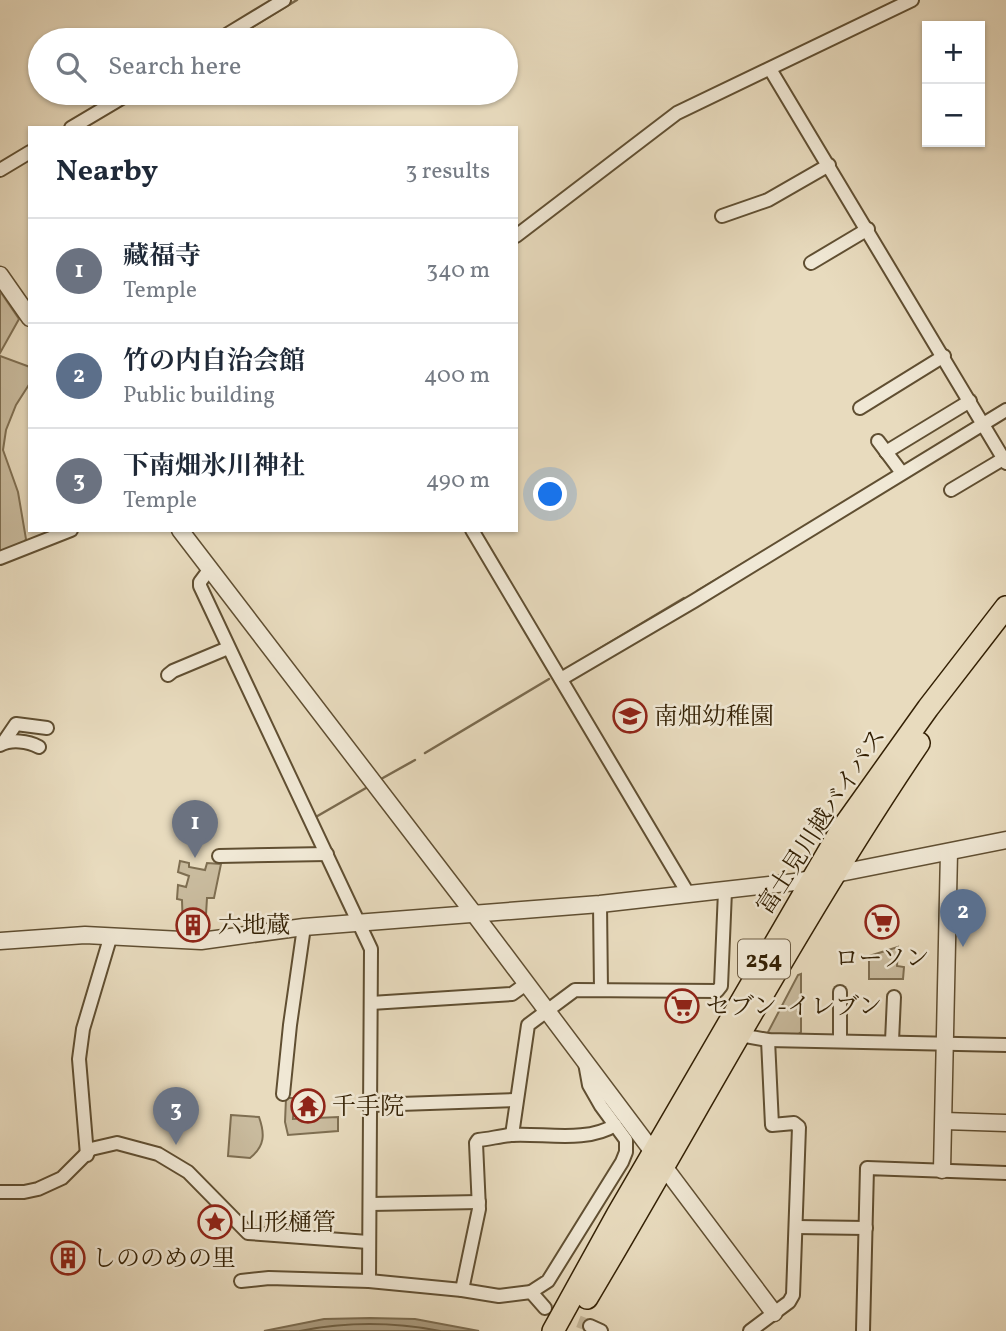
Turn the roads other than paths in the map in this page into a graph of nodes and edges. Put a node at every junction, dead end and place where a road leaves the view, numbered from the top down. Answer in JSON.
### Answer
{"nodes":[{"id":1,"x":284,"y":0,"type":"edge"},
{"id":2,"x":912,"y":0,"type":"edge"},
{"id":3,"x":238,"y":28,"type":"edge"},
{"id":4,"x":770,"y":69,"type":"junction"},
{"id":5,"x":110,"y":105,"type":"edge"},
{"id":6,"x":74,"y":126,"type":"edge"},
{"id":7,"x":28,"y":153,"type":"edge"},
{"id":8,"x":829,"y":165,"type":"junction"},
{"id":9,"x":0,"y":170,"type":"edge"},
{"id":10,"x":722,"y":216,"type":"dead end"},
{"id":11,"x":867,"y":229,"type":"junction"},
{"id":12,"x":518,"y":234,"type":"edge"},
{"id":13,"x":811,"y":263,"type":"dead end"},
{"id":14,"x":0,"y":275,"type":"edge"},
{"id":15,"x":28,"y":315,"type":"edge"},
{"id":16,"x":944,"y":356,"type":"junction"},
{"id":17,"x":970,"y":401,"type":"junction"},
{"id":18,"x":860,"y":408,"type":"dead end"},
{"id":19,"x":1006,"y":410,"type":"edge"},
{"id":20,"x":982,"y":420,"type":"junction"},
{"id":21,"x":1005,"y":461,"type":"edge"},
{"id":22,"x":900,"y":471,"type":"junction"},
{"id":23,"x":951,"y":490,"type":"dead end"},
{"id":24,"x":66,"y":532,"type":"edge"},
{"id":25,"x":181,"y":532,"type":"edge"},
{"id":26,"x":473,"y":532,"type":"edge"},
{"id":27,"x":0,"y":558,"type":"edge"},
{"id":28,"x":209,"y":570,"type":"junction"},
{"id":29,"x":1006,"y":607,"type":"edge"},
{"id":30,"x":1006,"y":631,"type":"edge"},
{"id":31,"x":229,"y":648,"type":"junction"},
{"id":32,"x":167,"y":675,"type":"dead end"},
{"id":33,"x":561,"y":679,"type":"junction"},
{"id":34,"x":47,"y":728,"type":"dead end"},
{"id":35,"x":2,"y":744,"type":"edge"},
{"id":36,"x":39,"y":747,"type":"dead end"},
{"id":37,"x":1006,"y":840,"type":"edge"},
{"id":38,"x":949,"y":852,"type":"junction"},
{"id":39,"x":327,"y":854,"type":"junction"},
{"id":40,"x":219,"y":856,"type":"dead end"},
{"id":41,"x":822,"y":877,"type":"junction"},
{"id":42,"x":725,"y":891,"type":"junction"},
{"id":43,"x":689,"y":895,"type":"junction"},
{"id":44,"x":600,"y":904,"type":"junction"},
{"id":45,"x":475,"y":915,"type":"junction"},
{"id":46,"x":360,"y":923,"type":"junction"},
{"id":47,"x":304,"y":927,"type":"junction"},
{"id":48,"x":111,"y":935,"type":"junction"},
{"id":49,"x":0,"y":941,"type":"edge"},
{"id":50,"x":526,"y":984,"type":"junction"},
{"id":51,"x":601,"y":990,"type":"junction"},
{"id":52,"x":840,"y":992,"type":"dead end"},
{"id":53,"x":894,"y":998,"type":"dead end"},
{"id":54,"x":371,"y":1003,"type":"junction"},
{"id":55,"x":545,"y":1010,"type":"junction"},
{"id":56,"x":740,"y":1035,"type":"junction"},
{"id":57,"x":768,"y":1040,"type":"junction"},
{"id":58,"x":839,"y":1041,"type":"junction"},
{"id":59,"x":892,"y":1041,"type":"junction"},
{"id":60,"x":946,"y":1044,"type":"junction"},
{"id":61,"x":1006,"y":1045,"type":"edge"},
{"id":62,"x":584,"y":1062,"type":"junction"},
{"id":63,"x":283,"y":1094,"type":"dead end"},
{"id":64,"x":516,"y":1100,"type":"junction"},
{"id":65,"x":371,"y":1105,"type":"junction"},
{"id":66,"x":944,"y":1121,"type":"junction"},
{"id":67,"x":1006,"y":1123,"type":"edge"},
{"id":68,"x":615,"y":1125,"type":"junction"},
{"id":69,"x":512,"y":1135,"type":"junction"},
{"id":70,"x":87,"y":1155,"type":"junction"},
{"id":71,"x":659,"y":1159,"type":"junction"},
{"id":72,"x":942,"y":1170,"type":"junction"},
{"id":73,"x":1006,"y":1173,"type":"edge"},
{"id":74,"x":0,"y":1192,"type":"edge"},
{"id":75,"x":478,"y":1202,"type":"junction"},
{"id":76,"x":371,"y":1204,"type":"junction"},
{"id":77,"x":796,"y":1227,"type":"junction"},
{"id":78,"x":866,"y":1228,"type":"junction"},
{"id":79,"x":368,"y":1242,"type":"junction"},
{"id":80,"x":241,"y":1281,"type":"dead end"},
{"id":81,"x":369,"y":1281,"type":"junction"},
{"id":82,"x":462,"y":1290,"type":"junction"},
{"id":83,"x":531,"y":1292,"type":"junction"},
{"id":84,"x":545,"y":1308,"type":"tunnel mouth"},
{"id":85,"x":774,"y":1313,"type":"junction"},
{"id":86,"x":553,"y":1331,"type":"edge"},
{"id":87,"x":568,"y":1331,"type":"edge"},
{"id":88,"x":750,"y":1331,"type":"edge"},
{"id":89,"x":863,"y":1331,"type":"edge"}],
"edges":[{"from":1,"to":3,"type":"street"},
{"from":2,"to":4,"type":"street"},
{"from":4,"to":8,"type":"street"},
{"from":4,"to":12,"type":"street"},
{"from":5,"to":6,"type":"street"},
{"from":7,"to":9,"type":"street"},
{"from":8,"to":10,"type":"street"},
{"from":8,"to":11,"type":"street"},
{"from":11,"to":13,"type":"street"},
{"from":11,"to":16,"type":"street"},
{"from":14,"to":15,"type":"street"},
{"from":16,"to":17,"type":"street"},
{"from":16,"to":18,"type":"street"},
{"from":17,"to":20,"type":"street"},
{"from":17,"to":22,"type":"street"},
{"from":19,"to":20,"type":"street"},
{"from":20,"to":21,"type":"street"},
{"from":20,"to":22,"type":"street"},
{"from":21,"to":23,"type":"street"},
{"from":22,"to":33,"type":"street"},
{"from":24,"to":27,"type":"street"},
{"from":25,"to":28,"type":"street"},
{"from":26,"to":33,"type":"street"},
{"from":28,"to":31,"type":"street"},
{"from":28,"to":45,"type":"street"},
{"from":29,"to":41,"type":"highway","name":"富士見川越バイパス","number":"254"},
{"from":30,"to":41,"type":"highway","name":"富士見川越バイパス","number":"254"},
{"from":31,"to":32,"type":"street"},
{"from":31,"to":39,"type":"street"},
{"from":33,"to":43,"type":"street"},
{"from":34,"to":35,"type":"street"},
{"from":35,"to":36,"type":"street"},
{"from":37,"to":38,"type":"street"},
{"from":38,"to":41,"type":"street"},
{"from":38,"to":60,"type":"street"},
{"from":39,"to":40,"type":"street"},
{"from":39,"to":46,"type":"street"},
{"from":41,"to":42,"type":"street"},
{"from":41,"to":56,"type":"highway","name":"富士見川越バイパス","number":"254"},
{"from":41,"to":71,"type":"highway","name":"富士見川越バイパス","number":"254"},
{"from":42,"to":43,"type":"street"},
{"from":42,"to":51,"type":"street"},
{"from":43,"to":44,"type":"street"},
{"from":44,"to":45,"type":"street"},
{"from":44,"to":51,"type":"street"},
{"from":45,"to":46,"type":"street"},
{"from":45,"to":50,"type":"street"},
{"from":46,"to":47,"type":"street"},
{"from":46,"to":54,"type":"street"},
{"from":47,"to":48,"type":"street"},
{"from":47,"to":63,"type":"street"},
{"from":48,"to":49,"type":"street"},
{"from":48,"to":70,"type":"street"},
{"from":50,"to":54,"type":"street"},
{"from":50,"to":55,"type":"street"},
{"from":51,"to":55,"type":"street"},
{"from":52,"to":58,"type":"street"},
{"from":53,"to":59,"type":"street"},
{"from":54,"to":65,"type":"street"},
{"from":55,"to":62,"type":"street"},
{"from":55,"to":64,"type":"street"},
{"from":56,"to":57,"type":"street"},
{"from":56,"to":71,"type":"highway","name":"富士見川越バイパス","number":"254"},
{"from":57,"to":58,"type":"street"},
{"from":57,"to":77,"type":"street"},
{"from":58,"to":59,"type":"street"},
{"from":59,"to":60,"type":"street"},
{"from":60,"to":61,"type":"street"},
{"from":60,"to":66,"type":"street"},
{"from":62,"to":68,"type":"street"},
{"from":62,"to":71,"type":"street"},
{"from":64,"to":65,"type":"street"},
{"from":64,"to":69,"type":"street"},
{"from":65,"to":76,"type":"street"},
{"from":66,"to":67,"type":"street"},
{"from":66,"to":72,"type":"street"},
{"from":68,"to":69,"type":"street"},
{"from":68,"to":83,"type":"street"},
{"from":69,"to":75,"type":"street"},
{"from":70,"to":74,"type":"street"},
{"from":70,"to":79,"type":"street"},
{"from":71,"to":85,"type":"street"},
{"from":71,"to":86,"type":"highway","name":"富士見川越バイパス","number":"254"},
{"from":71,"to":87,"type":"highway","name":"富士見川越バイパス","number":"254"},
{"from":72,"to":73,"type":"street"},
{"from":72,"to":78,"type":"street"},
{"from":75,"to":76,"type":"street"},
{"from":75,"to":82,"type":"street"},
{"from":76,"to":79,"type":"street"},
{"from":77,"to":78,"type":"street"},
{"from":77,"to":85,"type":"street"},
{"from":78,"to":89,"type":"street"},
{"from":79,"to":81,"type":"street"},
{"from":80,"to":81,"type":"street"},
{"from":81,"to":82,"type":"street"},
{"from":82,"to":83,"type":"street"},
{"from":83,"to":84,"type":"street"},
{"from":85,"to":88,"type":"street"}]}
